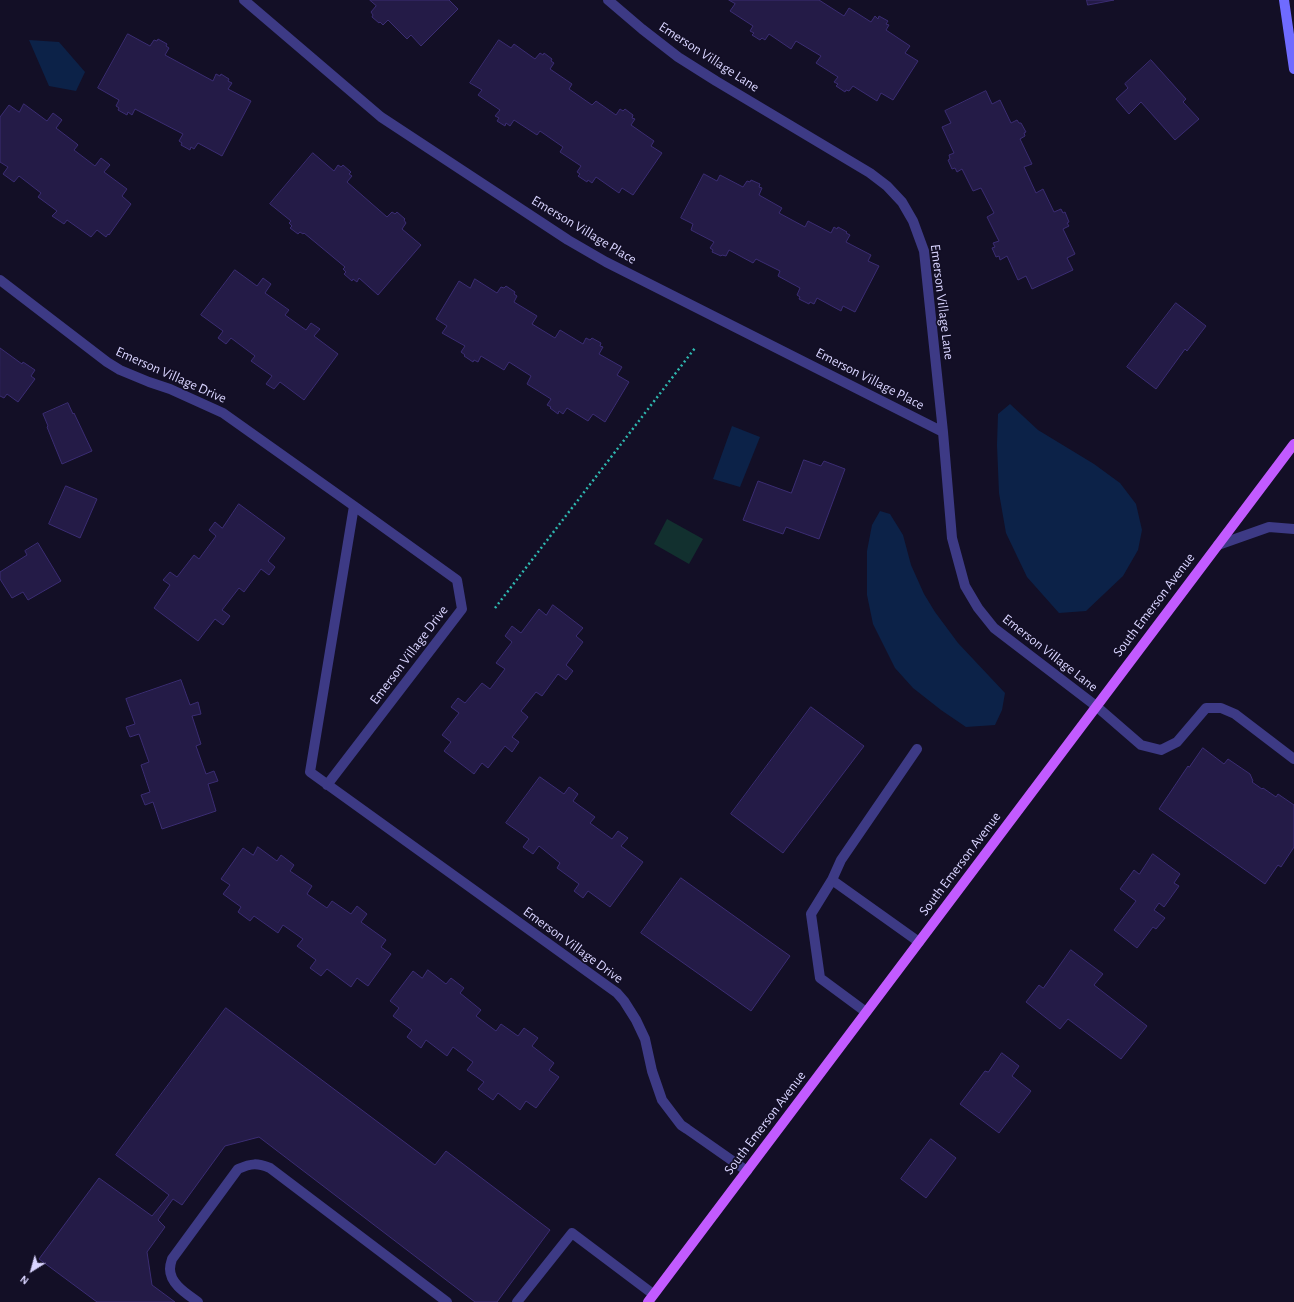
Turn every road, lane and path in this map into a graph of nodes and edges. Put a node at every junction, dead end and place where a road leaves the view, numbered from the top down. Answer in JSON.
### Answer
{"nodes":[{"id":1,"x":244,"y":0,"type":"edge"},
{"id":2,"x":608,"y":0,"type":"edge"},
{"id":3,"x":1284,"y":0,"type":"edge"},
{"id":4,"x":1294,"y":69,"type":"edge"},
{"id":5,"x":0,"y":280,"type":"edge"},
{"id":6,"x":695,"y":348,"type":"dead end"},
{"id":7,"x":943,"y":432,"type":"junction"},
{"id":8,"x":1294,"y":444,"type":"edge"},
{"id":9,"x":354,"y":506,"type":"junction"},
{"id":10,"x":1294,"y":529,"type":"edge"},
{"id":11,"x":1218,"y":545,"type":"junction"},
{"id":12,"x":495,"y":608,"type":"dead end"},
{"id":13,"x":1096,"y":706,"type":"junction"},
{"id":14,"x":917,"y":749,"type":"dead end"},
{"id":15,"x":1294,"y":759,"type":"edge"},
{"id":16,"x":327,"y":785,"type":"junction"},
{"id":17,"x":832,"y":880,"type":"junction"},
{"id":18,"x":919,"y":942,"type":"junction"},
{"id":19,"x":866,"y":1012,"type":"junction"},
{"id":20,"x":746,"y":1171,"type":"junction"},
{"id":21,"x":650,"y":1298,"type":"edge"},
{"id":22,"x":198,"y":1302,"type":"edge"},
{"id":23,"x":447,"y":1302,"type":"edge"},
{"id":24,"x":517,"y":1302,"type":"edge"}],
"edges":[{"from":1,"to":7,"type":"street","name":"Emerson Village Place"},
{"from":2,"to":7,"type":"street","name":"Emerson Village Lane"},
{"from":3,"to":4,"type":"main road"},
{"from":5,"to":9,"type":"street","name":"Emerson Village Drive"},
{"from":6,"to":12,"type":"path"},
{"from":7,"to":13,"type":"street","name":"Emerson Village Lane"},
{"from":8,"to":11,"type":"main road","name":"South Emerson Avenue"},
{"from":9,"to":16,"type":"street","name":"Emerson Village Drive"},
{"from":9,"to":16,"type":"street","name":"Emerson Village Drive"},
{"from":10,"to":11,"type":"street"},
{"from":11,"to":13,"type":"main road","name":"South Emerson Avenue"},
{"from":13,"to":15,"type":"street","name":"Emerson Village Lane"},
{"from":13,"to":18,"type":"main road","name":"South Emerson Avenue"},
{"from":14,"to":17,"type":"street"},
{"from":16,"to":20,"type":"street","name":"Emerson Village Drive"},
{"from":17,"to":18,"type":"street"},
{"from":17,"to":19,"type":"street"},
{"from":18,"to":19,"type":"main road","name":"South Emerson Avenue"},
{"from":19,"to":20,"type":"main road","name":"South Emerson Avenue"},
{"from":20,"to":21,"type":"main road","name":"South Emerson Avenue"},
{"from":21,"to":24,"type":"street"},
{"from":22,"to":23,"type":"street"}]}
